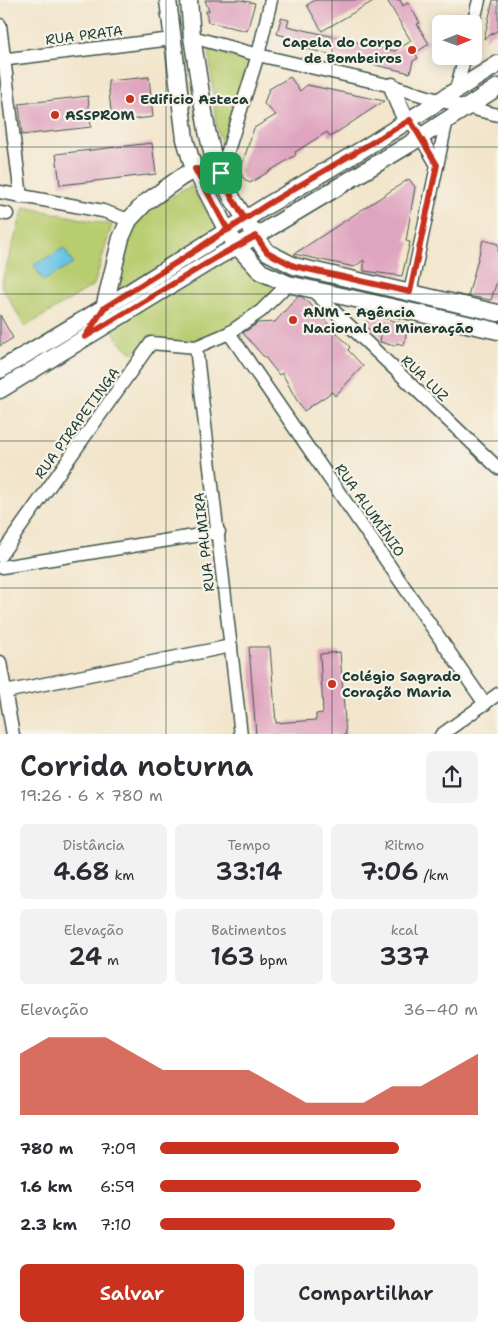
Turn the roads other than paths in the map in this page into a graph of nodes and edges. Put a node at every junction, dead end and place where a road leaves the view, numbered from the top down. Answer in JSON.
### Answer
{"nodes":[{"id":1,"x":168,"y":0,"type":"edge"},
{"id":2,"x":189,"y":0,"type":"edge"},
{"id":3,"x":271,"y":0,"type":"edge"},
{"id":4,"x":480,"y":0,"type":"edge"},
{"id":5,"x":476,"y":15,"type":"edge"},
{"id":6,"x":0,"y":25,"type":"edge"},
{"id":7,"x":192,"y":37,"type":"junction"},
{"id":8,"x":172,"y":39,"type":"junction"},
{"id":9,"x":258,"y":55,"type":"junction"},
{"id":10,"x":2,"y":60,"type":"edge"},
{"id":11,"x":498,"y":64,"type":"edge"},
{"id":12,"x":463,"y":65,"type":"edge"},
{"id":13,"x":392,"y":86,"type":"junction"},
{"id":14,"x":498,"y":87,"type":"edge"},
{"id":15,"x":456,"y":90,"type":"junction"},
{"id":16,"x":438,"y":100,"type":"junction"},
{"id":17,"x":465,"y":107,"type":"junction"},
{"id":18,"x":496,"y":114,"type":"edge"},
{"id":19,"x":447,"y":119,"type":"junction"},
{"id":20,"x":408,"y":121,"type":"junction"},
{"id":21,"x":420,"y":136,"type":"junction"},
{"id":22,"x":437,"y":165,"type":"junction"},
{"id":23,"x":218,"y":166,"type":"junction"},
{"id":24,"x":195,"y":169,"type":"junction"},
{"id":25,"x":0,"y":192,"type":"edge"},
{"id":26,"x":21,"y":197,"type":"junction"},
{"id":27,"x":245,"y":219,"type":"junction"},
{"id":28,"x":129,"y":220,"type":"junction"},
{"id":29,"x":228,"y":230,"type":"junction"},
{"id":30,"x":256,"y":236,"type":"junction"},
{"id":31,"x":238,"y":247,"type":"junction"},
{"id":32,"x":288,"y":284,"type":"junction"},
{"id":33,"x":310,"y":289,"type":"junction"},
{"id":34,"x":410,"y":292,"type":"junction"},
{"id":35,"x":104,"y":308,"type":"junction"},
{"id":36,"x":498,"y":313,"type":"edge"},
{"id":37,"x":498,"y":331,"type":"edge"},
{"id":38,"x":229,"y":333,"type":"junction"},
{"id":39,"x":85,"y":337,"type":"junction"},
{"id":40,"x":196,"y":347,"type":"junction"},
{"id":41,"x":0,"y":370,"type":"edge"},
{"id":42,"x":0,"y":390,"type":"edge"},
{"id":43,"x":498,"y":468,"type":"edge"},
{"id":44,"x":219,"y":532,"type":"junction"},
{"id":45,"x":1,"y":565,"type":"edge"},
{"id":46,"x":231,"y":646,"type":"junction"},
{"id":47,"x":0,"y":662,"type":"edge"},
{"id":48,"x":6,"y":692,"type":"junction"},
{"id":49,"x":498,"y":694,"type":"edge"},
{"id":50,"x":485,"y":704,"type":"junction"},
{"id":51,"x":13,"y":734,"type":"edge"},
{"id":52,"x":241,"y":734,"type":"edge"},
{"id":53,"x":441,"y":734,"type":"edge"}],
"edges":[{"from":1,"to":8,"type":"main road"},
{"from":2,"to":7,"type":"main road"},
{"from":3,"to":9,"type":"street"},
{"from":4,"to":5,"type":"street"},
{"from":6,"to":10,"type":"street"},
{"from":7,"to":9,"type":"street"},
{"from":7,"to":23,"type":"main road"},
{"from":8,"to":10,"type":"street","name":"RUA PRATA"},
{"from":8,"to":24,"type":"main road"},
{"from":9,"to":13,"type":"street"},
{"from":9,"to":23,"type":"street"},
{"from":10,"to":26,"type":"street"},
{"from":11,"to":15,"type":"main road"},
{"from":12,"to":15,"type":"street"},
{"from":13,"to":16,"type":"street"},
{"from":13,"to":20,"type":"main road"},
{"from":14,"to":17,"type":"main road"},
{"from":15,"to":16,"type":"main road"},
{"from":16,"to":17,"type":"street"},
{"from":16,"to":20,"type":"main road"},
{"from":17,"to":18,"type":"street"},
{"from":17,"to":19,"type":"main road"},
{"from":19,"to":21,"type":"main road"},
{"from":19,"to":22,"type":"street"},
{"from":20,"to":21,"type":"street"},
{"from":20,"to":27,"type":"main road"},
{"from":21,"to":22,"type":"street"},
{"from":21,"to":30,"type":"main road"},
{"from":22,"to":34,"type":"street"},
{"from":23,"to":24,"type":"main road"},
{"from":23,"to":27,"type":"main road"},
{"from":24,"to":28,"type":"main road"},
{"from":24,"to":29,"type":"main road"},
{"from":25,"to":26,"type":"street"},
{"from":26,"to":28,"type":"street"},
{"from":27,"to":29,"type":"main road"},
{"from":27,"to":30,"type":"main road"},
{"from":28,"to":35,"type":"main road"},
{"from":29,"to":31,"type":"main road"},
{"from":29,"to":35,"type":"main road"},
{"from":30,"to":31,"type":"main road"},
{"from":30,"to":34,"type":"main road"},
{"from":31,"to":32,"type":"main road"},
{"from":31,"to":39,"type":"main road"},
{"from":32,"to":33,"type":"main road"},
{"from":32,"to":38,"type":"street"},
{"from":33,"to":37,"type":"main road"},
{"from":33,"to":43,"type":"street","name":"RUA LUZ"},
{"from":34,"to":36,"type":"main road"},
{"from":35,"to":39,"type":"main road"},
{"from":35,"to":41,"type":"main road"},
{"from":38,"to":40,"type":"street"},
{"from":38,"to":50,"type":"street","name":"RUA ALUMÍNIO"},
{"from":39,"to":42,"type":"main road"},
{"from":40,"to":44,"type":"street","name":"RUA PALMIRA"},
{"from":40,"to":45,"type":"street","name":"RUA PIRAPETINGA"},
{"from":44,"to":45,"type":"street","name":"RUA PIRAPETINGA"},
{"from":44,"to":46,"type":"street","name":"RUA PALMIRA"},
{"from":46,"to":48,"type":"street"},
{"from":46,"to":52,"type":"street","name":"RUA PALMIRA"},
{"from":47,"to":48,"type":"street"},
{"from":48,"to":51,"type":"street"},
{"from":49,"to":50,"type":"street"},
{"from":50,"to":53,"type":"street"}]}
